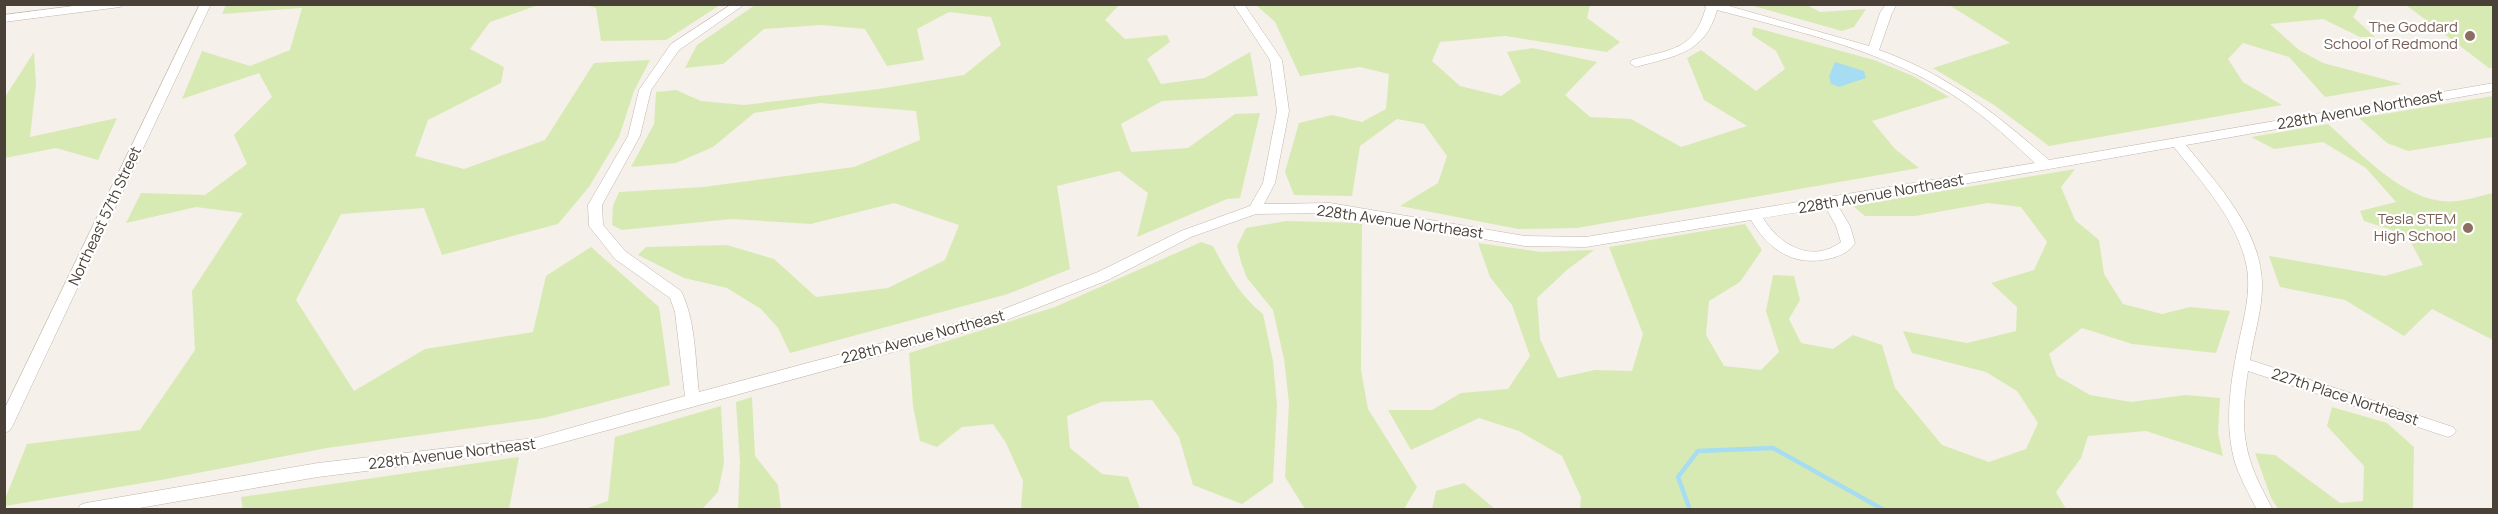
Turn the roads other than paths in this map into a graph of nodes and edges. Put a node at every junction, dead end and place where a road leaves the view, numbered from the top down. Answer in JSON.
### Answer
{"nodes":[{"id":1,"x":120,"y":4,"type":"edge"},
{"id":2,"x":206,"y":4,"type":"edge"},
{"id":3,"x":740,"y":4,"type":"edge"},
{"id":4,"x":1238,"y":4,"type":"edge"},
{"id":5,"x":1892,"y":4,"type":"edge"},
{"id":6,"x":1710,"y":5,"type":"edge"},
{"id":7,"x":4,"y":19,"type":"edge"},
{"id":8,"x":1873,"y":50,"type":"junction"},
{"id":9,"x":1636,"y":63,"type":"dead end"},
{"id":10,"x":2493,"y":87,"type":"edge"},
{"id":11,"x":2177,"y":142,"type":"junction"},
{"id":12,"x":2046,"y":165,"type":"junction"},
{"id":13,"x":1829,"y":203,"type":"junction"},
{"id":14,"x":1255,"y":209,"type":"junction"},
{"id":15,"x":1754,"y":215,"type":"junction"},
{"id":16,"x":2241,"y":363,"type":"junction"},
{"id":17,"x":693,"y":402,"type":"junction"},
{"id":18,"x":4,"y":427,"type":"edge"},
{"id":19,"x":2448,"y":431,"type":"dead end"},
{"id":20,"x":86,"y":510,"type":"edge"},
{"id":21,"x":2265,"y":510,"type":"edge"}],
"edges":[{"from":1,"to":7,"type":"street"},
{"from":2,"to":18,"type":"street","name":"Northeast 57th Street"},
{"from":3,"to":17,"type":"street"},
{"from":4,"to":14,"type":"street"},
{"from":5,"to":8,"type":"street"},
{"from":6,"to":8,"type":"street"},
{"from":6,"to":9,"type":"street"},
{"from":8,"to":12,"type":"street"},
{"from":10,"to":11,"type":"street","name":"228th Avenue Northeast"},
{"from":11,"to":12,"type":"street","name":"228th Avenue Northeast"},
{"from":11,"to":16,"type":"street"},
{"from":12,"to":13,"type":"street","name":"228th Avenue Northeast"},
{"from":13,"to":15,"type":"street","name":"228th Avenue Northeast"},
{"from":13,"to":15,"type":"street"},
{"from":14,"to":15,"type":"street","name":"228th Avenue Northeast"},
{"from":14,"to":17,"type":"street","name":"228th Avenue Northeast"},
{"from":16,"to":19,"type":"street","name":"227th Place Northeast"},
{"from":16,"to":21,"type":"street"},
{"from":17,"to":20,"type":"street","name":"228th Avenue Northeast"}]}
